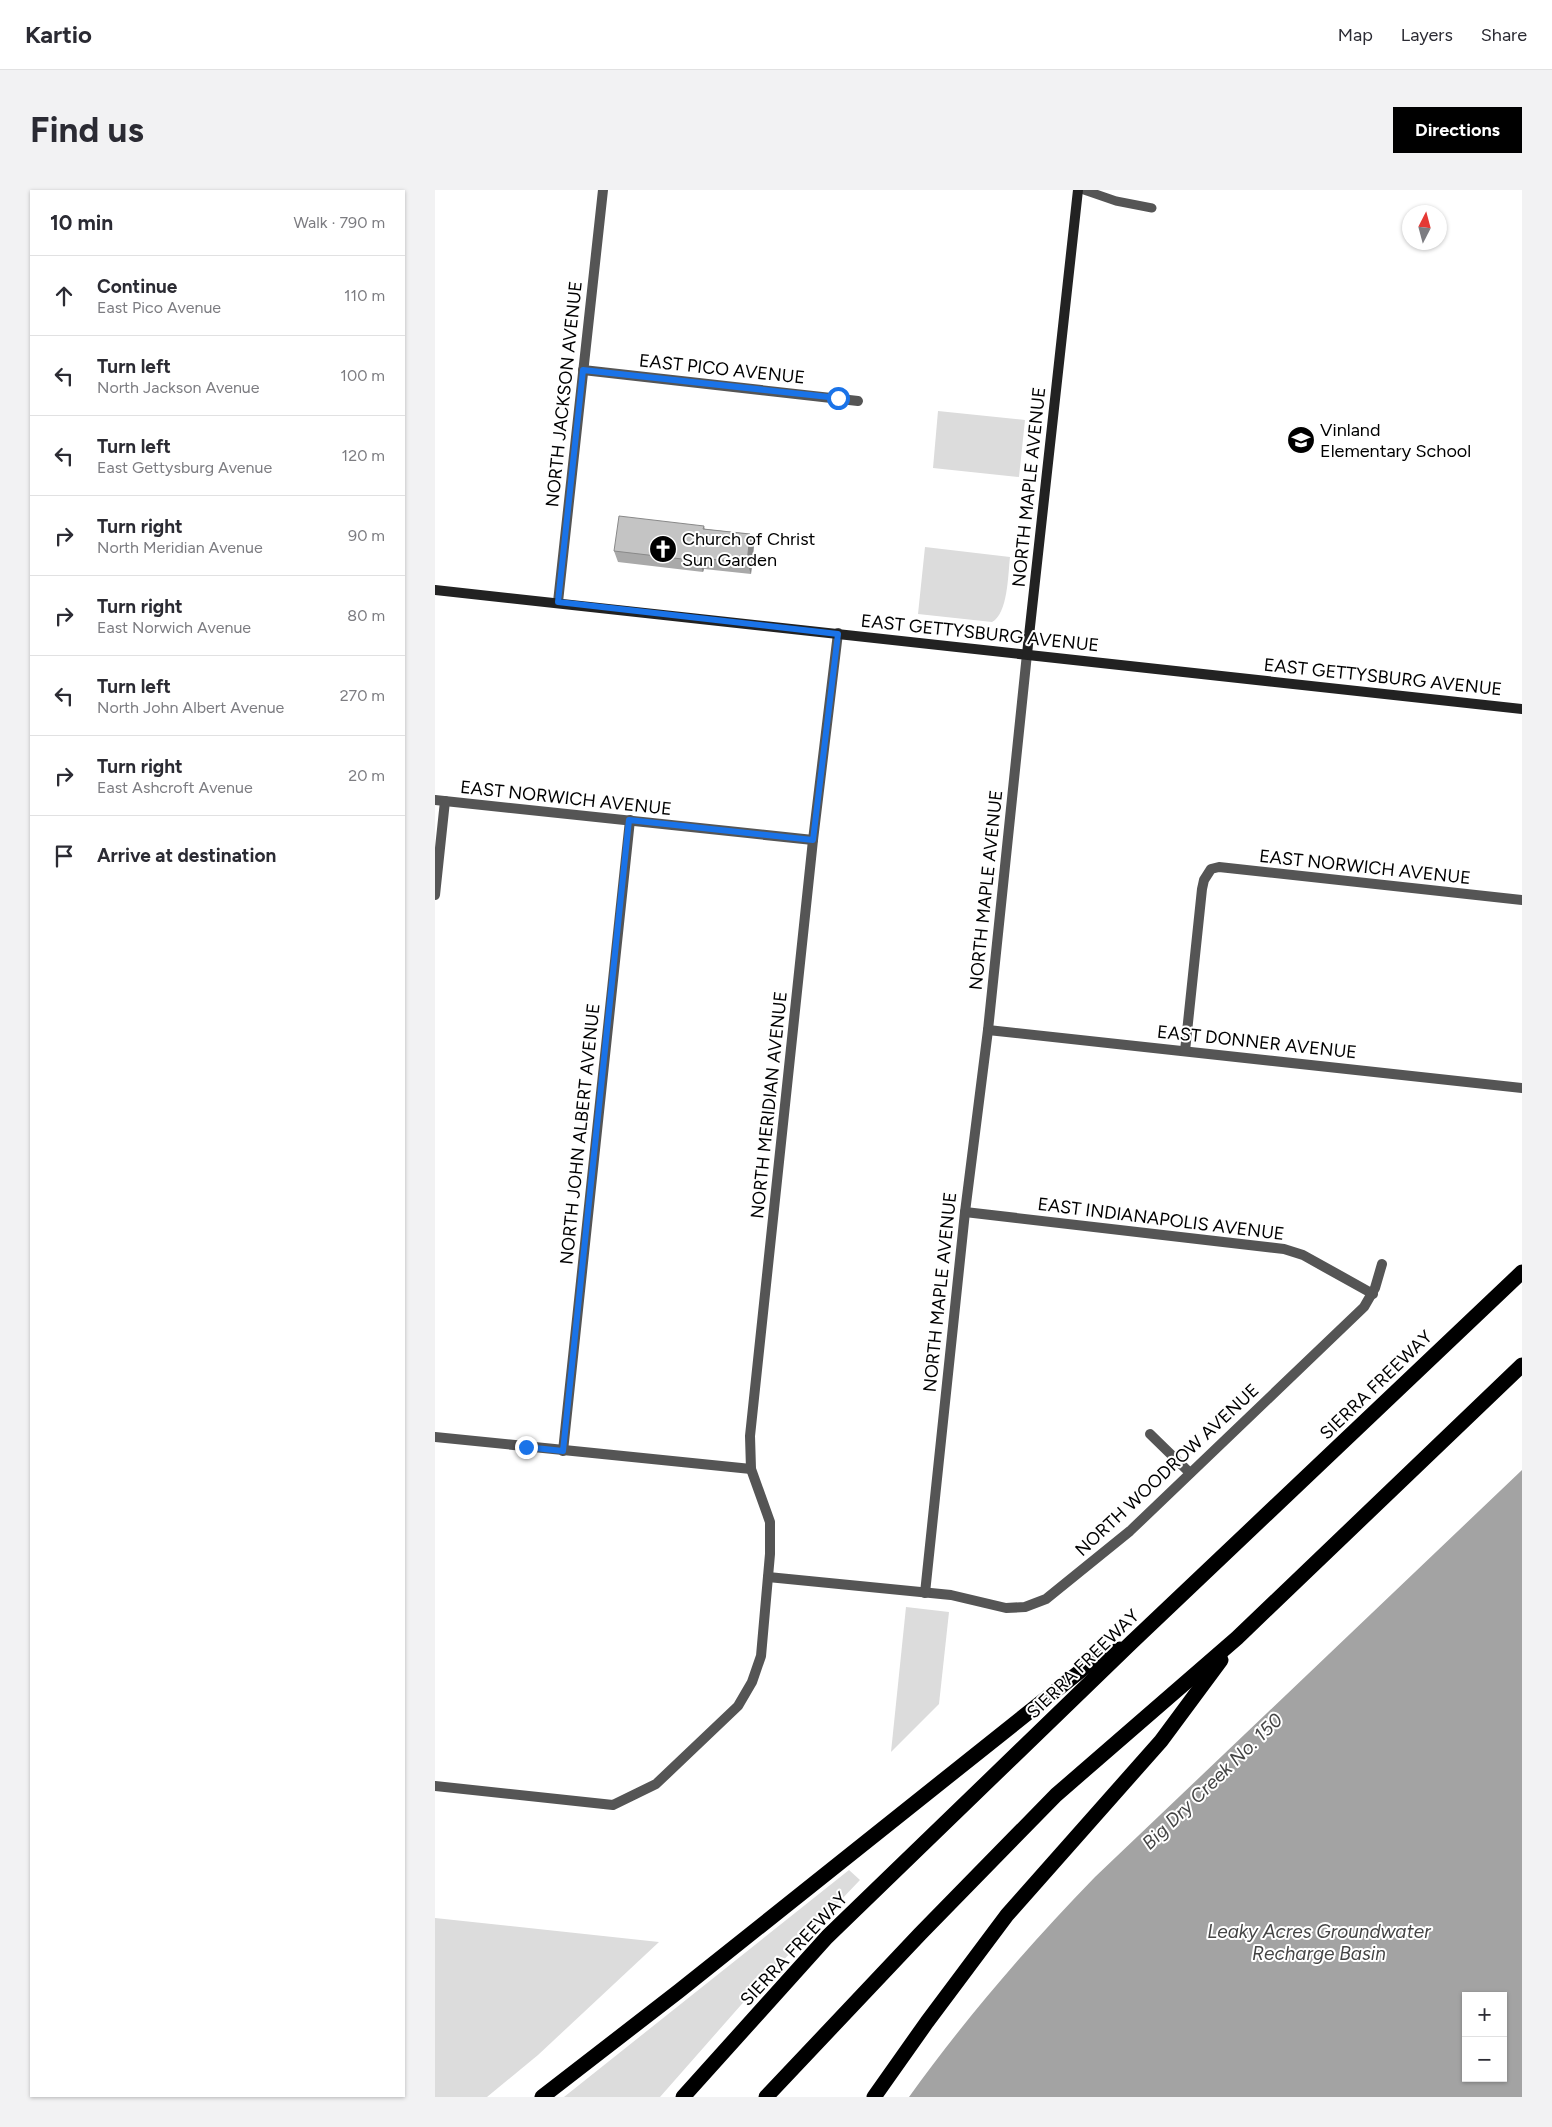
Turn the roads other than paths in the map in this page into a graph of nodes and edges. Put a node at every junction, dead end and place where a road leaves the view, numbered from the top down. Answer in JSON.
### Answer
{"nodes":[{"id":1,"x":603,"y":190,"type":"edge"},
{"id":2,"x":1078,"y":190,"type":"edge"},
{"id":3,"x":1084,"y":190,"type":"edge"},
{"id":4,"x":1152,"y":208,"type":"dead end"},
{"id":5,"x":583,"y":370,"type":"junction"},
{"id":6,"x":858,"y":401,"type":"dead end"},
{"id":7,"x":435,"y":590,"type":"edge"},
{"id":8,"x":558,"y":602,"type":"junction"},
{"id":9,"x":838,"y":634,"type":"junction"},
{"id":10,"x":1027,"y":654,"type":"junction"},
{"id":11,"x":1522,"y":708,"type":"edge"},
{"id":12,"x":440,"y":800,"type":"edge"},
{"id":13,"x":629,"y":820,"type":"junction"},
{"id":14,"x":813,"y":840,"type":"junction"},
{"id":15,"x":435,"y":895,"type":"edge"},
{"id":16,"x":1522,"y":900,"type":"edge"},
{"id":17,"x":988,"y":1030,"type":"junction"},
{"id":18,"x":1185,"y":1051,"type":"junction"},
{"id":19,"x":1522,"y":1088,"type":"edge"},
{"id":20,"x":965,"y":1212,"type":"junction"},
{"id":21,"x":1382,"y":1264,"type":"dead end"},
{"id":22,"x":1522,"y":1272,"type":"edge"},
{"id":23,"x":1373,"y":1294,"type":"junction"},
{"id":24,"x":1522,"y":1365,"type":"edge"},
{"id":25,"x":1150,"y":1434,"type":"dead end"},
{"id":26,"x":435,"y":1437,"type":"edge"},
{"id":27,"x":563,"y":1451,"type":"junction"},
{"id":28,"x":751,"y":1470,"type":"junction"},
{"id":29,"x":1190,"y":1474,"type":"junction"},
{"id":30,"x":768,"y":1577,"type":"junction"},
{"id":31,"x":925,"y":1593,"type":"junction"},
{"id":32,"x":1237,"y":1638,"type":"junction"},
{"id":33,"x":1132,"y":1642,"type":"junction"},
{"id":34,"x":435,"y":1786,"type":"edge"},
{"id":35,"x":542,"y":2097,"type":"edge"},
{"id":36,"x":683,"y":2097,"type":"edge"},
{"id":37,"x":767,"y":2097,"type":"edge"},
{"id":38,"x":874,"y":2097,"type":"edge"}],
"edges":[{"from":1,"to":5,"type":"street","name":"NORTH JACKSON AVENUE"},
{"from":2,"to":10,"type":"street","name":"NORTH MAPLE AVENUE"},
{"from":3,"to":4,"type":"lane"},
{"from":5,"to":6,"type":"street","name":"EAST PICO AVENUE"},
{"from":5,"to":8,"type":"street","name":"NORTH JACKSON AVENUE"},
{"from":7,"to":8,"type":"street","name":"EAST GETTYSBURG AVENUE"},
{"from":8,"to":9,"type":"street","name":"EAST GETTYSBURG AVENUE"},
{"from":9,"to":10,"type":"street","name":"EAST GETTYSBURG AVENUE"},
{"from":9,"to":14,"type":"street","name":"NORTH MERIDIAN AVENUE"},
{"from":10,"to":11,"type":"street","name":"EAST GETTYSBURG AVENUE"},
{"from":10,"to":17,"type":"street","name":"NORTH MAPLE AVENUE"},
{"from":12,"to":13,"type":"street","name":"EAST NORWICH AVENUE"},
{"from":12,"to":15,"type":"street"},
{"from":13,"to":14,"type":"street","name":"EAST NORWICH AVENUE"},
{"from":13,"to":27,"type":"street","name":"NORTH JOHN ALBERT AVENUE"},
{"from":14,"to":28,"type":"street","name":"NORTH MERIDIAN AVENUE"},
{"from":16,"to":18,"type":"street","name":"EAST NORWICH AVENUE"},
{"from":17,"to":18,"type":"street","name":"EAST DONNER AVENUE"},
{"from":17,"to":20,"type":"street","name":"NORTH MAPLE AVENUE"},
{"from":18,"to":19,"type":"street","name":"EAST DONNER AVENUE"},
{"from":20,"to":23,"type":"street","name":"EAST INDIANAPOLIS AVENUE"},
{"from":20,"to":31,"type":"street","name":"NORTH MAPLE AVENUE"},
{"from":21,"to":23,"type":"street","name":"NORTH WOODROW AVENUE"},
{"from":22,"to":33,"type":"highway","name":"SIERRA FREEWAY"},
{"from":23,"to":29,"type":"street","name":"NORTH WOODROW AVENUE"},
{"from":24,"to":32,"type":"highway"},
{"from":25,"to":29,"type":"street"},
{"from":26,"to":27,"type":"street"},
{"from":27,"to":28,"type":"street"},
{"from":28,"to":30,"type":"street","name":"NORTH MERIDIAN AVENUE"},
{"from":29,"to":31,"type":"street","name":"NORTH WOODROW AVENUE"},
{"from":30,"to":31,"type":"street","name":"NORTH WOODROW AVENUE"},
{"from":30,"to":34,"type":"street","name":"NORTH MERIDIAN AVENUE"},
{"from":32,"to":37,"type":"highway"},
{"from":32,"to":38,"type":"highway"},
{"from":33,"to":35,"type":"highway"},
{"from":33,"to":36,"type":"highway","name":"SIERRA FREEWAY"}]}
